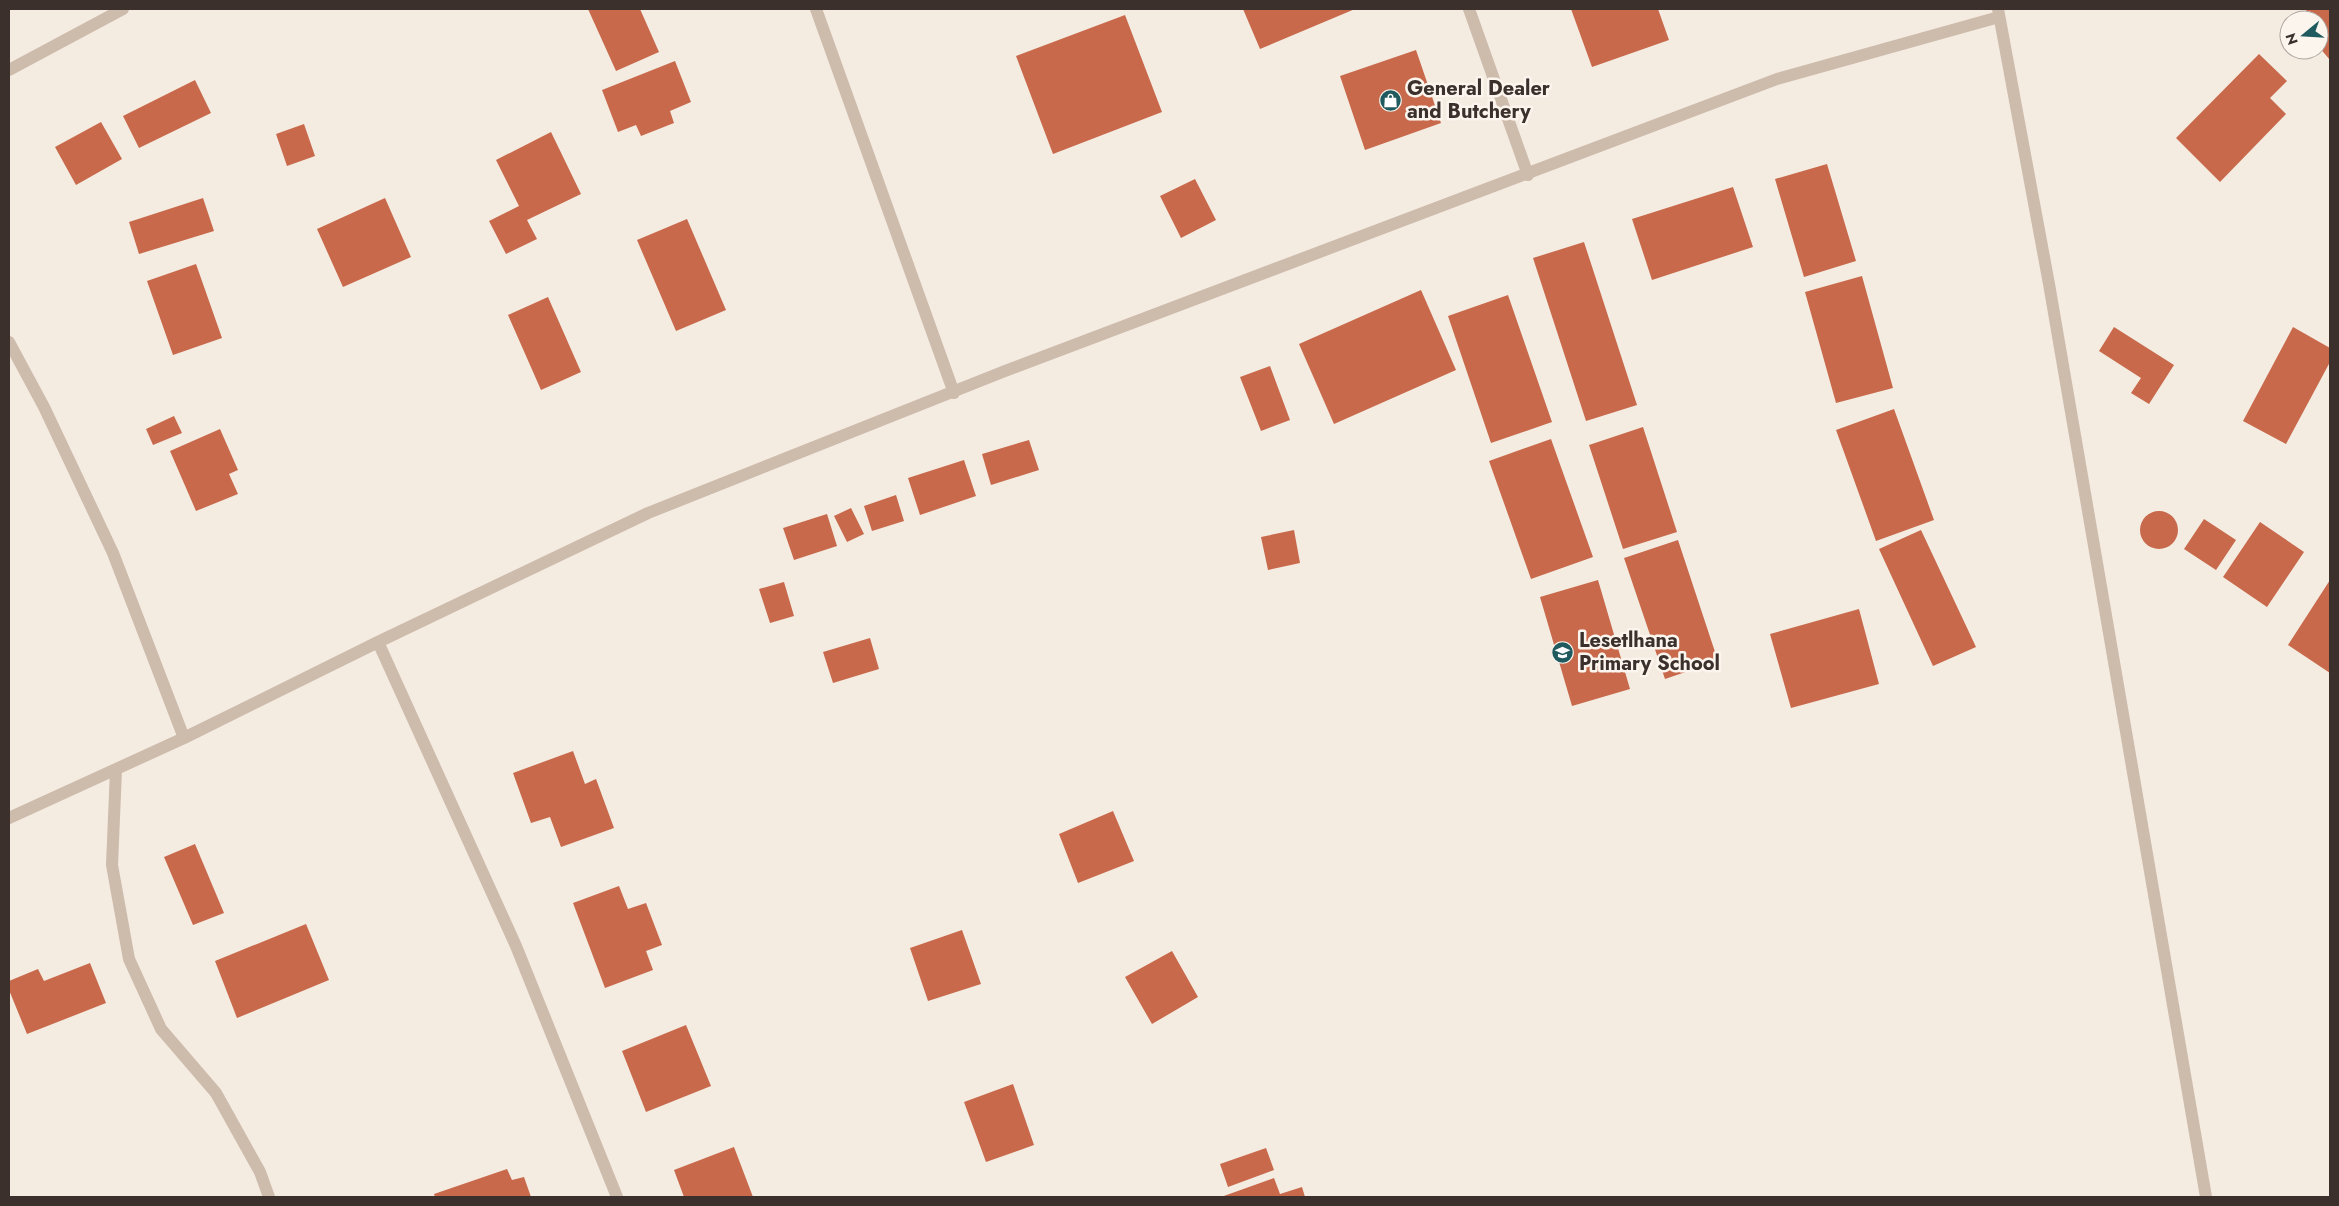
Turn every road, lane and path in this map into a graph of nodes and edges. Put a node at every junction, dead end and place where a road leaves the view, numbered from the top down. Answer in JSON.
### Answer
{"nodes":[{"id":1,"x":123,"y":9,"type":"edge"},
{"id":2,"x":816,"y":9,"type":"edge"},
{"id":3,"x":1469,"y":9,"type":"edge"},
{"id":4,"x":1999,"y":13,"type":"edge"},
{"id":5,"x":9,"y":70,"type":"edge"},
{"id":6,"x":1528,"y":175,"type":"junction"},
{"id":7,"x":9,"y":342,"type":"edge"},
{"id":8,"x":954,"y":393,"type":"junction"},
{"id":9,"x":378,"y":642,"type":"junction"},
{"id":10,"x":184,"y":738,"type":"junction"},
{"id":11,"x":116,"y":770,"type":"junction"},
{"id":12,"x":9,"y":818,"type":"edge"},
{"id":13,"x":270,"y":1197,"type":"edge"},
{"id":14,"x":617,"y":1197,"type":"edge"},
{"id":15,"x":2206,"y":1197,"type":"edge"}],
"edges":[{"from":1,"to":5,"type":"street"},
{"from":2,"to":8,"type":"street"},
{"from":3,"to":6,"type":"street"},
{"from":4,"to":6,"type":"street"},
{"from":4,"to":15,"type":"street"},
{"from":6,"to":8,"type":"street"},
{"from":7,"to":10,"type":"street"},
{"from":8,"to":9,"type":"street"},
{"from":9,"to":10,"type":"street"},
{"from":9,"to":14,"type":"street"},
{"from":10,"to":11,"type":"street"},
{"from":11,"to":12,"type":"street"},
{"from":11,"to":13,"type":"street"}]}
